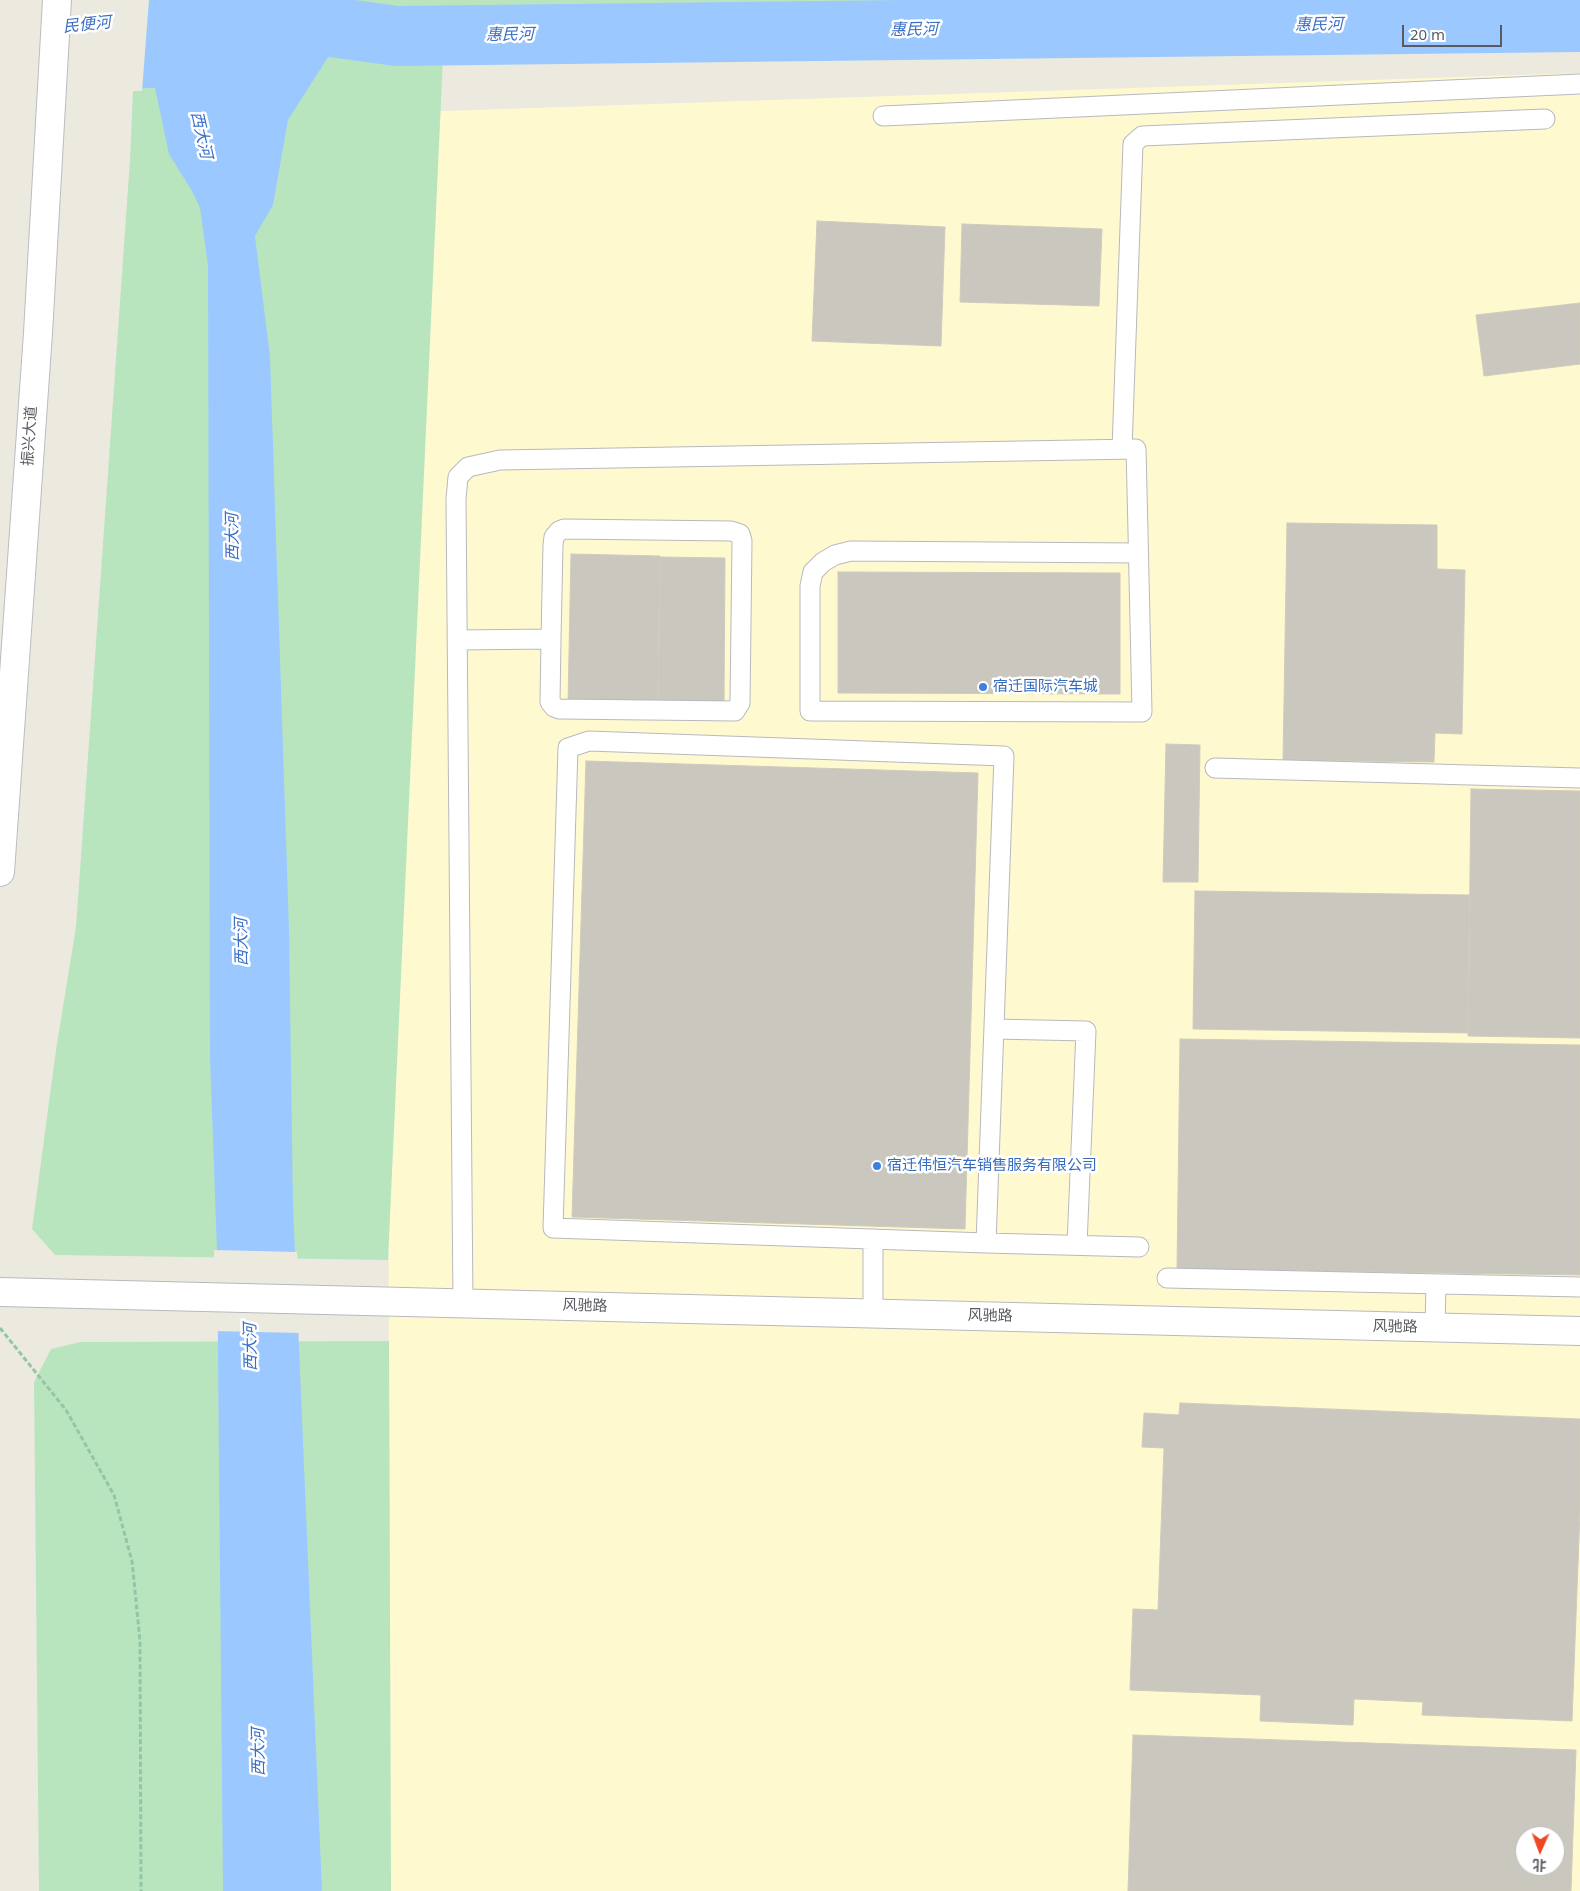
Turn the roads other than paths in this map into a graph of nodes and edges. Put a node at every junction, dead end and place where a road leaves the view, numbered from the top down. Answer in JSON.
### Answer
{"nodes":[{"id":1,"x":58,"y":0,"type":"edge"},
{"id":2,"x":1580,"y":84,"type":"edge"},
{"id":3,"x":883,"y":116,"type":"dead end"},
{"id":4,"x":1545,"y":118,"type":"dead end"},
{"id":5,"x":1122,"y":449,"type":"junction"},
{"id":6,"x":1138,"y":552,"type":"junction"},
{"id":7,"x":551,"y":639,"type":"junction"},
{"id":8,"x":457,"y":640,"type":"junction"},
{"id":9,"x":5,"y":736,"type":"edge"},
{"id":10,"x":1215,"y":768,"type":"dead end"},
{"id":11,"x":1580,"y":778,"type":"edge"},
{"id":12,"x":0,"y":872,"type":"edge"},
{"id":13,"x":994,"y":1029,"type":"junction"},
{"id":14,"x":873,"y":1239,"type":"junction"},
{"id":15,"x":986,"y":1243,"type":"junction"},
{"id":16,"x":1077,"y":1245,"type":"junction"},
{"id":17,"x":1139,"y":1247,"type":"dead end"},
{"id":18,"x":1167,"y":1278,"type":"dead end"},
{"id":19,"x":1436,"y":1284,"type":"junction"},
{"id":20,"x":1580,"y":1287,"type":"edge"},
{"id":21,"x":0,"y":1292,"type":"edge"},
{"id":22,"x":463,"y":1302,"type":"junction"},
{"id":23,"x":872,"y":1314,"type":"junction"},
{"id":24,"x":1435,"y":1328,"type":"junction"},
{"id":25,"x":1580,"y":1331,"type":"edge"}],
"edges":[{"from":1,"to":9,"type":"street","name":"振兴大道"},
{"from":2,"to":3,"type":"lane"},
{"from":4,"to":5,"type":"lane"},
{"from":5,"to":6,"type":"lane"},
{"from":5,"to":8,"type":"lane"},
{"from":6,"to":6,"type":"lane"},
{"from":7,"to":7,"type":"lane"},
{"from":7,"to":8,"type":"lane"},
{"from":8,"to":22,"type":"lane"},
{"from":9,"to":12,"type":"street","name":"振兴大道"},
{"from":10,"to":11,"type":"lane"},
{"from":13,"to":14,"type":"lane"},
{"from":13,"to":15,"type":"lane"},
{"from":13,"to":16,"type":"lane"},
{"from":14,"to":15,"type":"lane"},
{"from":14,"to":23,"type":"lane"},
{"from":15,"to":16,"type":"lane"},
{"from":16,"to":17,"type":"lane"},
{"from":18,"to":19,"type":"lane"},
{"from":19,"to":20,"type":"lane"},
{"from":19,"to":24,"type":"lane"},
{"from":21,"to":22,"type":"street","name":"风驰路"},
{"from":22,"to":23,"type":"street","name":"风驰路"},
{"from":23,"to":24,"type":"street","name":"风驰路"},
{"from":24,"to":25,"type":"street","name":"风驰路"}]}
